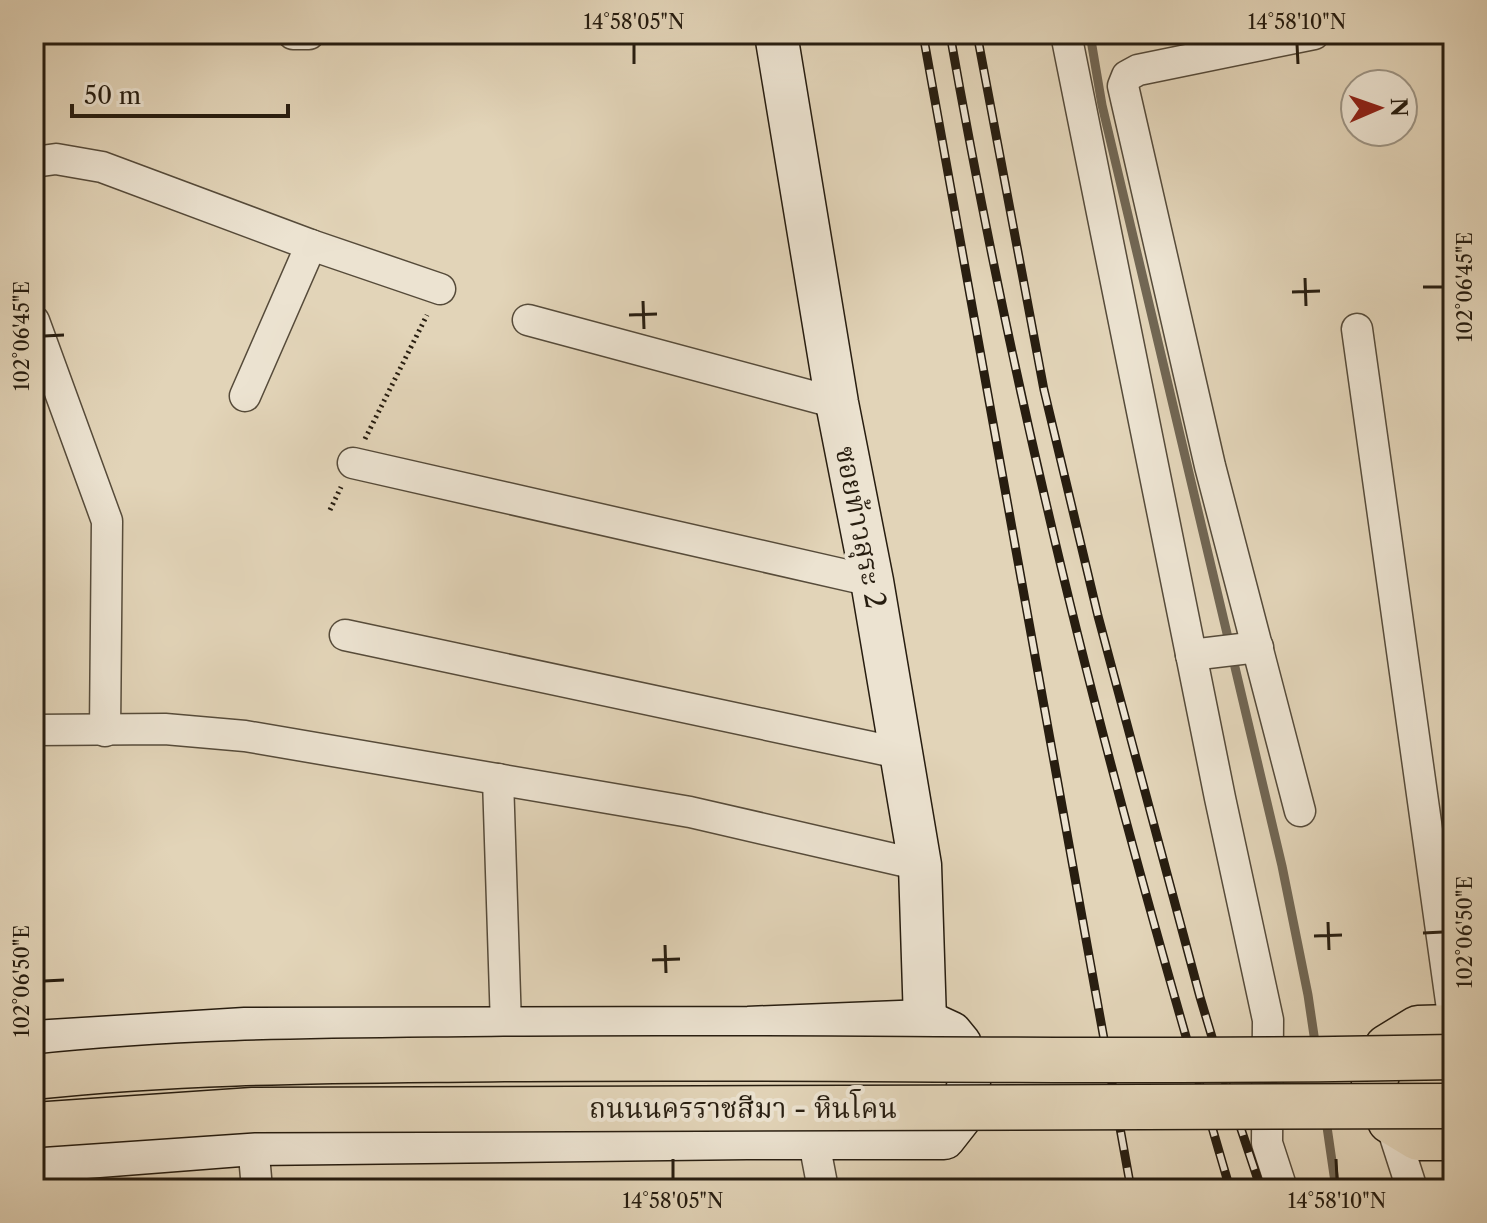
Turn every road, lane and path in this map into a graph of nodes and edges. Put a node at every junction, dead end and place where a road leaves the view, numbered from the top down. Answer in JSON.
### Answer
{"nodes":[{"id":1,"x":293,"y":34,"type":"edge"},
{"id":2,"x":309,"y":34,"type":"edge"},
{"id":3,"x":776,"y":34,"type":"edge"},
{"id":4,"x":1066,"y":34,"type":"edge"},
{"id":5,"x":1314,"y":34,"type":"edge"},
{"id":6,"x":34,"y":162,"type":"edge"},
{"id":7,"x":311,"y":245,"type":"junction"},
{"id":8,"x":440,"y":289,"type":"joint"},
{"id":9,"x":528,"y":320,"type":"dead end"},
{"id":10,"x":34,"y":321,"type":"edge"},
{"id":11,"x":1357,"y":329,"type":"dead end"},
{"id":12,"x":245,"y":396,"type":"dead end"},
{"id":13,"x":837,"y":403,"type":"junction"},
{"id":14,"x":353,"y":463,"type":"junction"},
{"id":15,"x":330,"y":510,"type":"dead end"},
{"id":16,"x":872,"y":581,"type":"junction"},
{"id":17,"x":345,"y":635,"type":"dead end"},
{"id":18,"x":1251,"y":648,"type":"junction"},
{"id":19,"x":1201,"y":653,"type":"junction"},
{"id":20,"x":34,"y":730,"type":"edge"},
{"id":21,"x":105,"y":731,"type":"junction"},
{"id":22,"x":899,"y":753,"type":"junction"},
{"id":23,"x":498,"y":779,"type":"junction"},
{"id":24,"x":1300,"y":811,"type":"dead end"},
{"id":25,"x":920,"y":865,"type":"junction"},
{"id":26,"x":1453,"y":1016,"type":"edge"},
{"id":27,"x":925,"y":1021,"type":"junction"},
{"id":28,"x":831,"y":1023,"type":"junction"},
{"id":29,"x":506,"y":1026,"type":"junction"},
{"id":30,"x":1453,"y":1027,"type":"edge"},
{"id":31,"x":748,"y":1028,"type":"junction"},
{"id":32,"x":34,"y":1042,"type":"edge"},
{"id":33,"x":1453,"y":1057,"type":"edge"},
{"id":34,"x":34,"y":1077,"type":"edge"},
{"id":35,"x":1453,"y":1106,"type":"edge"},
{"id":36,"x":1390,"y":1121,"type":"junction"},
{"id":37,"x":34,"y":1125,"type":"edge"},
{"id":38,"x":813,"y":1137,"type":"junction"},
{"id":39,"x":747,"y":1138,"type":"junction"},
{"id":40,"x":1453,"y":1138,"type":"edge"},
{"id":41,"x":253,"y":1144,"type":"junction"},
{"id":42,"x":34,"y":1161,"type":"edge"},
{"id":43,"x":257,"y":1189,"type":"edge"},
{"id":44,"x":823,"y":1189,"type":"edge"},
{"id":45,"x":1282,"y":1189,"type":"edge"},
{"id":46,"x":1412,"y":1189,"type":"edge"}],
"edges":[{"from":1,"to":2,"type":"street"},
{"from":3,"to":13,"type":"main road","name":"ซอยท้าวสุระ 2"},
{"from":4,"to":19,"type":"street"},
{"from":5,"to":18,"type":"street"},
{"from":6,"to":7,"type":"street"},
{"from":7,"to":8,"type":"street"},
{"from":7,"to":12,"type":"street"},
{"from":8,"to":14,"type":"path"},
{"from":9,"to":13,"type":"street"},
{"from":10,"to":21,"type":"street"},
{"from":11,"to":26,"type":"street"},
{"from":13,"to":16,"type":"main road","name":"ซอยท้าวสุระ 2"},
{"from":14,"to":15,"type":"path"},
{"from":14,"to":16,"type":"street"},
{"from":16,"to":22,"type":"main road","name":"ซอยท้าวสุระ 2"},
{"from":17,"to":22,"type":"street"},
{"from":18,"to":19,"type":"street"},
{"from":18,"to":24,"type":"street"},
{"from":19,"to":45,"type":"street"},
{"from":20,"to":21,"type":"street"},
{"from":21,"to":23,"type":"street"},
{"from":22,"to":25,"type":"main road","name":"ซอยท้าวสุระ 2"},
{"from":23,"to":25,"type":"street"},
{"from":23,"to":29,"type":"street"},
{"from":25,"to":27,"type":"main road","name":"ซอยท้าวสุระ 2"},
{"from":27,"to":28,"type":"main road"},
{"from":27,"to":38,"type":"main road"},
{"from":28,"to":31,"type":"main road"},
{"from":28,"to":38,"type":"main road"},
{"from":29,"to":31,"type":"main road"},
{"from":29,"to":32,"type":"main road"},
{"from":30,"to":36,"type":"main road"},
{"from":31,"to":39,"type":"main road"},
{"from":33,"to":34,"type":"main road","bridge":true},
{"from":35,"to":37,"type":"main road","name":"ถนนนครราชสีมา - หินโคน","bridge":true},
{"from":36,"to":40,"type":"main road"},
{"from":36,"to":46,"type":"street"},
{"from":38,"to":39,"type":"main road"},
{"from":38,"to":44,"type":"street"},
{"from":39,"to":41,"type":"main road"},
{"from":41,"to":42,"type":"main road"},
{"from":41,"to":43,"type":"street"}]}
